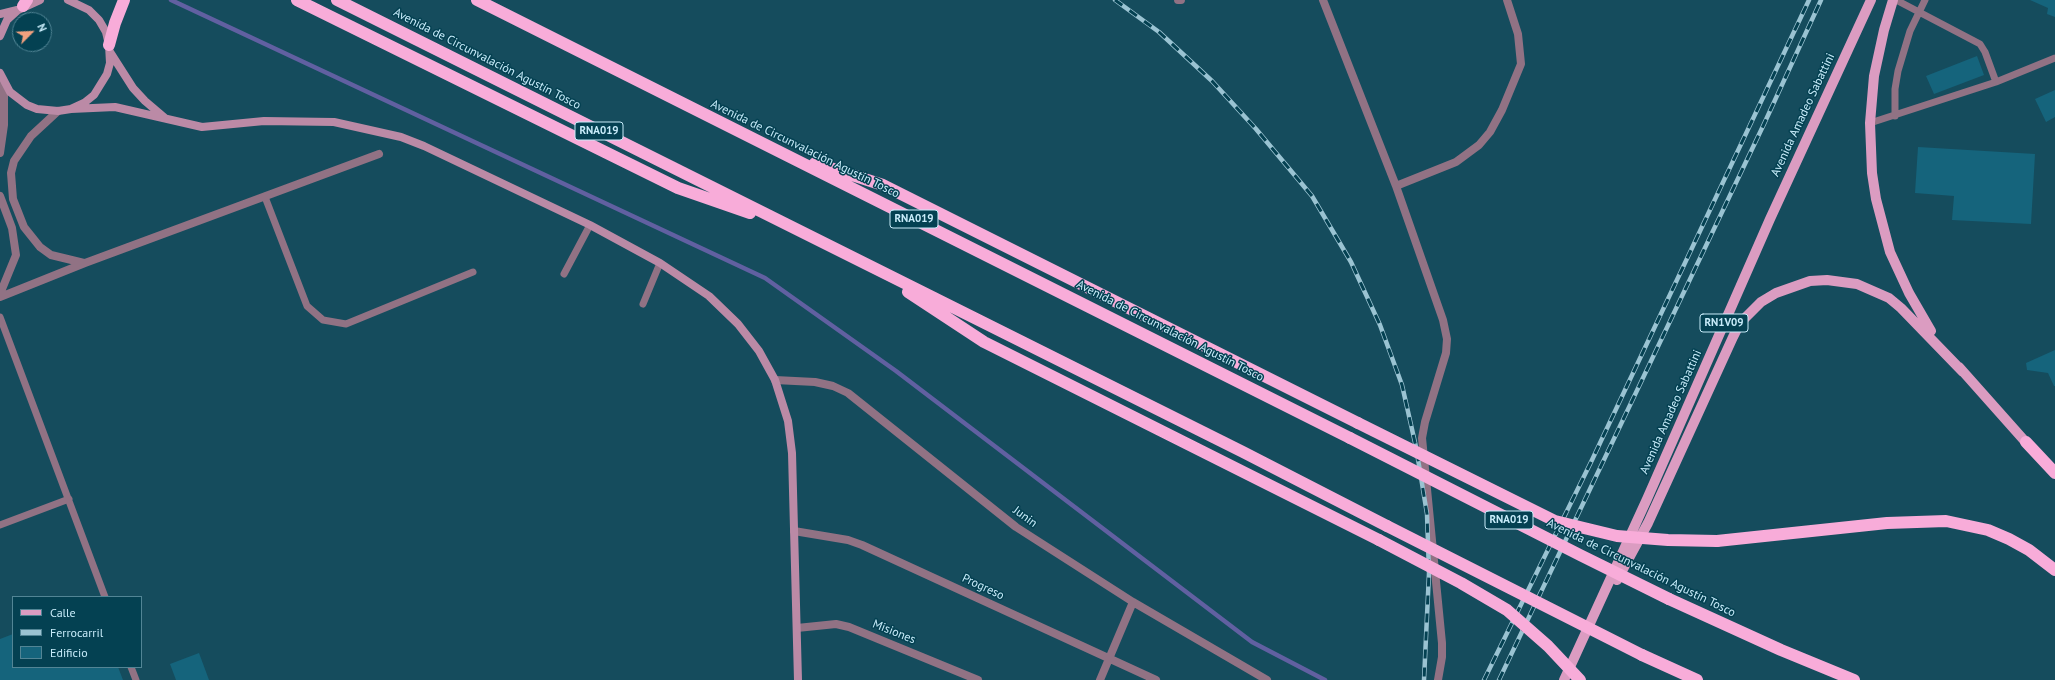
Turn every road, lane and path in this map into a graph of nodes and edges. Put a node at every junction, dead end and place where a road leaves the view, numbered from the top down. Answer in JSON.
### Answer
{"nodes":[{"id":1,"x":40,"y":0,"type":"edge"},
{"id":2,"x":68,"y":0,"type":"edge"},
{"id":3,"x":124,"y":0,"type":"edge"},
{"id":4,"x":297,"y":0,"type":"edge"},
{"id":5,"x":337,"y":0,"type":"edge"},
{"id":6,"x":477,"y":0,"type":"edge"},
{"id":7,"x":1178,"y":0,"type":"edge"},
{"id":8,"x":1181,"y":0,"type":"edge"},
{"id":9,"x":1323,"y":0,"type":"edge"},
{"id":10,"x":1507,"y":0,"type":"edge"},
{"id":11,"x":1871,"y":0,"type":"edge"},
{"id":12,"x":1894,"y":0,"type":"edge"},
{"id":13,"x":1925,"y":0,"type":"edge"},
{"id":14,"x":23,"y":5,"type":"edge"},
{"id":15,"x":1920,"y":11,"type":"junction"},
{"id":16,"x":0,"y":14,"type":"edge"},
{"id":17,"x":0,"y":36,"type":"edge"},
{"id":18,"x":110,"y":48,"type":"junction"},
{"id":19,"x":2055,"y":58,"type":"edge"},
{"id":20,"x":0,"y":73,"type":"edge"},
{"id":21,"x":1996,"y":82,"type":"junction"},
{"id":22,"x":4,"y":83,"type":"junction"},
{"id":23,"x":71,"y":108,"type":"junction"},
{"id":24,"x":58,"y":111,"type":"junction"},
{"id":25,"x":1895,"y":116,"type":"junction"},
{"id":26,"x":167,"y":120,"type":"junction"},
{"id":27,"x":1870,"y":123,"type":"junction"},
{"id":28,"x":774,"y":149,"type":"junction"},
{"id":29,"x":0,"y":153,"type":"edge"},
{"id":30,"x":379,"y":154,"type":"dead end"},
{"id":31,"x":1396,"y":186,"type":"junction"},
{"id":32,"x":0,"y":196,"type":"edge"},
{"id":33,"x":265,"y":197,"type":"junction"},
{"id":34,"x":590,"y":225,"type":"junction"},
{"id":35,"x":795,"y":229,"type":"junction"},
{"id":36,"x":862,"y":262,"type":"junction"},
{"id":37,"x":85,"y":263,"type":"junction"},
{"id":38,"x":660,"y":263,"type":"junction"},
{"id":39,"x":473,"y":272,"type":"dead end"},
{"id":40,"x":564,"y":274,"type":"dead end"},
{"id":41,"x":0,"y":295,"type":"edge"},
{"id":42,"x":642,"y":304,"type":"dead end"},
{"id":43,"x":0,"y":316,"type":"edge"},
{"id":44,"x":1963,"y":372,"type":"junction"},
{"id":45,"x":775,"y":380,"type":"junction"},
{"id":46,"x":2026,"y":442,"type":"junction"},
{"id":47,"x":2055,"y":472,"type":"edge"},
{"id":48,"x":2055,"y":478,"type":"edge"},
{"id":49,"x":69,"y":499,"type":"junction"},
{"id":50,"x":0,"y":525,"type":"edge"},
{"id":51,"x":794,"y":530,"type":"junction"},
{"id":52,"x":2055,"y":570,"type":"edge"},
{"id":53,"x":105,"y":596,"type":"edge"},
{"id":54,"x":1133,"y":602,"type":"junction"},
{"id":55,"x":797,"y":628,"type":"junction"},
{"id":56,"x":1579,"y":647,"type":"junction"},
{"id":57,"x":1108,"y":658,"type":"junction"},
{"id":58,"x":131,"y":668,"type":"edge"},
{"id":59,"x":136,"y":680,"type":"edge"},
{"id":60,"x":798,"y":680,"type":"edge"},
{"id":61,"x":978,"y":680,"type":"edge"},
{"id":62,"x":1100,"y":680,"type":"edge"},
{"id":63,"x":1156,"y":680,"type":"edge"},
{"id":64,"x":1267,"y":680,"type":"edge"},
{"id":65,"x":1438,"y":680,"type":"edge"},
{"id":66,"x":1564,"y":680,"type":"edge"},
{"id":67,"x":1580,"y":680,"type":"edge"},
{"id":68,"x":1697,"y":680,"type":"edge"},
{"id":69,"x":1854,"y":680,"type":"edge"}],
"edges":[{"from":1,"to":14,"type":"main road"},
{"from":2,"to":18,"type":"main road"},
{"from":3,"to":18,"type":"highway"},
{"from":4,"to":35,"type":"highway"},
{"from":5,"to":35,"type":"highway","name":"Avenida de Circunvalación Agustín Tosco","number":"RNA019"},
{"from":6,"to":28,"type":"highway","name":"Avenida de Circunvalación Agustín Tosco","number":"RNA019"},
{"from":7,"to":8,"type":"street"},
{"from":9,"to":31,"type":"street"},
{"from":10,"to":31,"type":"street"},
{"from":11,"to":56,"type":"main road","name":"Avenida Amadeo Sabattini","number":"RN1V09"},
{"from":12,"to":15,"type":"lane"},
{"from":12,"to":27,"type":"main road"},
{"from":13,"to":15,"type":"lane"},
{"from":14,"to":16,"type":"main road"},
{"from":14,"to":17,"type":"main road"},
{"from":15,"to":21,"type":"lane"},
{"from":15,"to":25,"type":"lane"},
{"from":18,"to":23,"type":"main road"},
{"from":18,"to":26,"type":"main road"},
{"from":19,"to":21,"type":"lane"},
{"from":20,"to":22,"type":"main road"},
{"from":21,"to":25,"type":"lane"},
{"from":22,"to":24,"type":"main road"},
{"from":22,"to":29,"type":"street"},
{"from":23,"to":24,"type":"main road"},
{"from":23,"to":26,"type":"main road"},
{"from":24,"to":37,"type":"street"},
{"from":25,"to":27,"type":"lane"},
{"from":26,"to":34,"type":"main road"},
{"from":27,"to":44,"type":"main road"},
{"from":28,"to":52,"type":"highway","bridge":true},
{"from":28,"to":69,"type":"highway","name":"Avenida de Circunvalación Agustín Tosco","number":"RNA019","bridge":true},
{"from":30,"to":33,"type":"street"},
{"from":31,"to":65,"type":"street"},
{"from":32,"to":41,"type":"street"},
{"from":33,"to":37,"type":"street"},
{"from":33,"to":39,"type":"lane"},
{"from":34,"to":38,"type":"main road"},
{"from":34,"to":40,"type":"lane"},
{"from":35,"to":36,"type":"highway","name":"Avenida de Circunvalación Agustín Tosco","number":"RNA019"},
{"from":36,"to":67,"type":"highway","bridge":true},
{"from":36,"to":68,"type":"highway","name":"Avenida de Circunvalación Agustín Tosco","number":"RNA019","bridge":true},
{"from":37,"to":41,"type":"street"},
{"from":38,"to":42,"type":"lane"},
{"from":38,"to":45,"type":"main road"},
{"from":43,"to":49,"type":"lane"},
{"from":44,"to":46,"type":"main road"},
{"from":44,"to":56,"type":"main road"},
{"from":45,"to":51,"type":"main road"},
{"from":45,"to":54,"type":"street","name":"Junin"},
{"from":46,"to":47,"type":"highway"},
{"from":46,"to":48,"type":"main road"},
{"from":49,"to":50,"type":"lane"},
{"from":49,"to":53,"type":"lane"},
{"from":51,"to":55,"type":"main road"},
{"from":51,"to":57,"type":"street","name":"Progreso"},
{"from":54,"to":57,"type":"street"},
{"from":54,"to":64,"type":"street","name":"Junin"},
{"from":55,"to":60,"type":"main road"},
{"from":55,"to":61,"type":"street","name":"Misiones"},
{"from":56,"to":66,"type":"main road","name":"Avenida Amadeo Sabattini","number":"RN1V09"},
{"from":57,"to":62,"type":"street"},
{"from":57,"to":63,"type":"street","name":"Progreso"},
{"from":58,"to":59,"type":"lane"}]}
